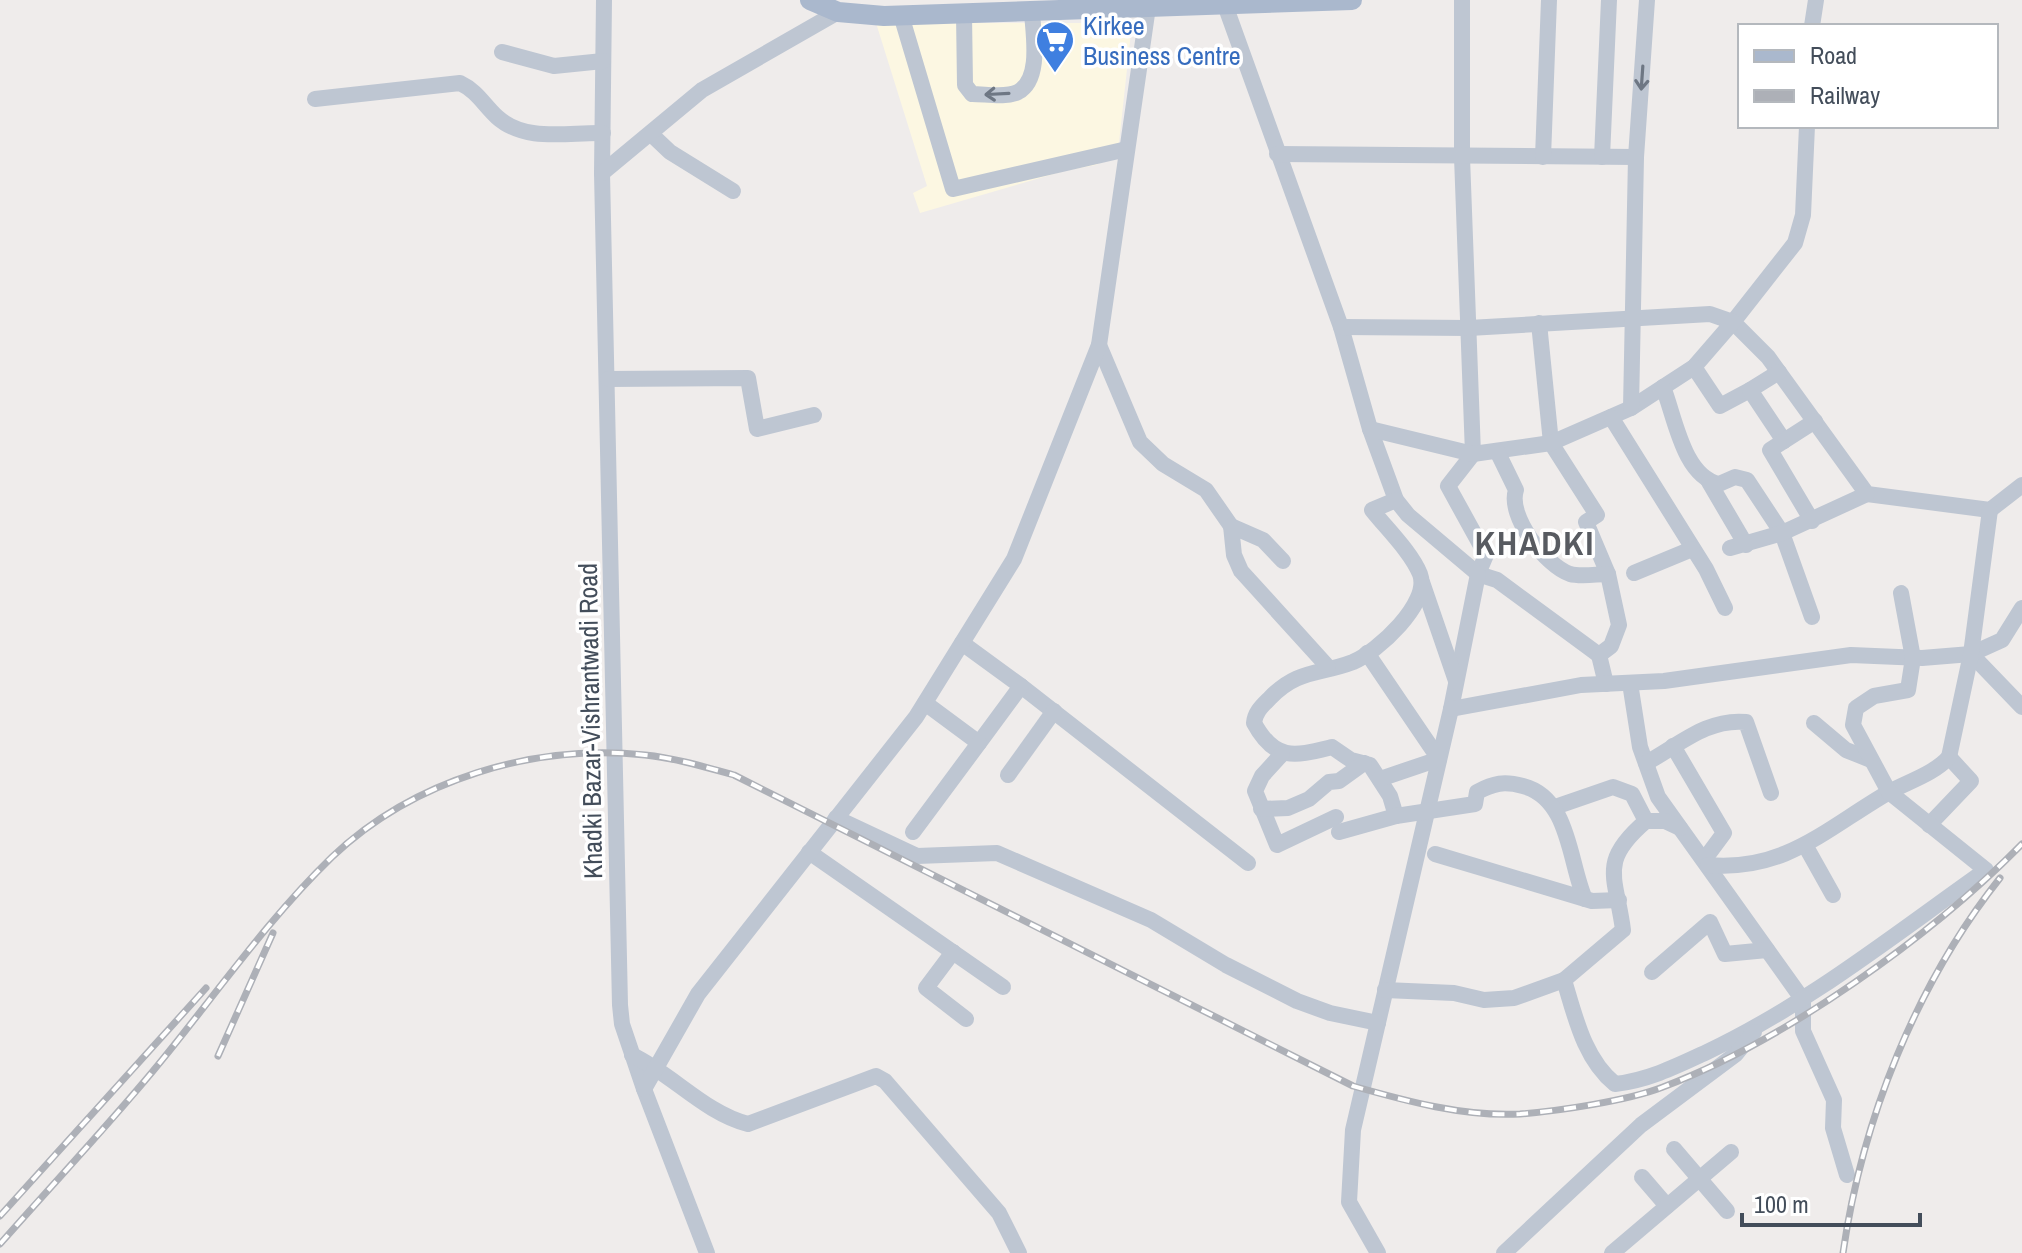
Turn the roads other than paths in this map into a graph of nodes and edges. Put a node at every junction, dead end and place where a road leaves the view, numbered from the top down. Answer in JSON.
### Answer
{"nodes":[{"id":1,"x":604,"y":0,"type":"edge"},
{"id":2,"x":810,"y":0,"type":"edge"},
{"id":3,"x":1352,"y":0,"type":"edge"},
{"id":4,"x":1462,"y":0,"type":"edge"},
{"id":5,"x":1549,"y":0,"type":"edge"},
{"id":6,"x":1609,"y":0,"type":"edge"},
{"id":7,"x":1647,"y":0,"type":"edge"},
{"id":8,"x":1816,"y":0,"type":"edge"},
{"id":9,"x":1224,"y":3,"type":"edge"},
{"id":10,"x":1148,"y":4,"type":"edge"},
{"id":11,"x":1021,"y":8,"type":"edge"},
{"id":12,"x":838,"y":12,"type":"junction"},
{"id":13,"x":964,"y":14,"type":"junction"},
{"id":14,"x":901,"y":15,"type":"junction"},
{"id":15,"x":1812,"y":24,"type":"edge"},
{"id":16,"x":502,"y":52,"type":"dead end"},
{"id":17,"x":603,"y":61,"type":"junction"},
{"id":18,"x":315,"y":99,"type":"dead end"},
{"id":19,"x":1807,"y":128,"type":"edge"},
{"id":20,"x":603,"y":133,"type":"junction"},
{"id":21,"x":651,"y":134,"type":"junction"},
{"id":22,"x":1127,"y":149,"type":"junction"},
{"id":23,"x":1277,"y":154,"type":"junction"},
{"id":24,"x":1462,"y":157,"type":"junction"},
{"id":25,"x":1543,"y":157,"type":"junction"},
{"id":26,"x":1602,"y":157,"type":"junction"},
{"id":27,"x":1636,"y":157,"type":"junction"},
{"id":28,"x":602,"y":173,"type":"junction"},
{"id":29,"x":733,"y":191,"type":"dead end"},
{"id":30,"x":1631,"y":316,"type":"junction"},
{"id":31,"x":1733,"y":322,"type":"junction"},
{"id":32,"x":1539,"y":323,"type":"junction"},
{"id":33,"x":1341,"y":327,"type":"junction"},
{"id":34,"x":1469,"y":328,"type":"junction"},
{"id":35,"x":1099,"y":345,"type":"junction"},
{"id":36,"x":1694,"y":367,"type":"junction"},
{"id":37,"x":1779,"y":372,"type":"junction"},
{"id":38,"x":608,"y":379,"type":"junction"},
{"id":39,"x":1663,"y":387,"type":"junction"},
{"id":40,"x":1750,"y":390,"type":"junction"},
{"id":41,"x":1631,"y":408,"type":"junction"},
{"id":42,"x":814,"y":415,"type":"dead end"},
{"id":43,"x":1611,"y":417,"type":"junction"},
{"id":44,"x":1815,"y":421,"type":"junction"},
{"id":45,"x":1370,"y":429,"type":"junction"},
{"id":46,"x":1784,"y":441,"type":"junction"},
{"id":47,"x":1551,"y":443,"type":"junction"},
{"id":48,"x":1497,"y":451,"type":"junction"},
{"id":49,"x":1473,"y":454,"type":"junction"},
{"id":50,"x":1709,"y":482,"type":"junction"},
{"id":51,"x":2022,"y":485,"type":"edge"},
{"id":52,"x":1867,"y":494,"type":"junction"},
{"id":53,"x":1396,"y":500,"type":"junction"},
{"id":54,"x":1990,"y":510,"type":"junction"},
{"id":55,"x":1812,"y":521,"type":"junction"},
{"id":56,"x":1231,"y":526,"type":"junction"},
{"id":57,"x":1782,"y":533,"type":"junction"},
{"id":58,"x":1692,"y":549,"type":"junction"},
{"id":59,"x":1283,"y":561,"type":"dead end"},
{"id":60,"x":1634,"y":573,"type":"dead end"},
{"id":61,"x":1478,"y":574,"type":"junction"},
{"id":62,"x":1608,"y":574,"type":"junction"},
{"id":63,"x":1421,"y":580,"type":"junction"},
{"id":64,"x":1901,"y":593,"type":"dead end"},
{"id":65,"x":1725,"y":608,"type":"dead end"},
{"id":66,"x":2022,"y":608,"type":"edge"},
{"id":67,"x":1812,"y":617,"type":"dead end"},
{"id":68,"x":962,"y":643,"type":"junction"},
{"id":69,"x":1367,"y":653,"type":"junction"},
{"id":70,"x":1971,"y":654,"type":"junction"},
{"id":71,"x":1599,"y":655,"type":"junction"},
{"id":72,"x":1913,"y":658,"type":"junction"},
{"id":73,"x":1328,"y":667,"type":"junction"},
{"id":74,"x":1456,"y":683,"type":"junction"},
{"id":75,"x":1630,"y":683,"type":"junction"},
{"id":76,"x":1606,"y":684,"type":"junction"},
{"id":77,"x":1021,"y":686,"type":"junction"},
{"id":78,"x":925,"y":703,"type":"junction"},
{"id":79,"x":2022,"y":707,"type":"edge"},
{"id":80,"x":1451,"y":709,"type":"junction"},
{"id":81,"x":1054,"y":711,"type":"junction"},
{"id":82,"x":1814,"y":723,"type":"dead end"},
{"id":83,"x":979,"y":743,"type":"junction"},
{"id":84,"x":1673,"y":746,"type":"junction"},
{"id":85,"x":1282,"y":754,"type":"junction"},
{"id":86,"x":1949,"y":757,"type":"junction"},
{"id":87,"x":1439,"y":759,"type":"junction"},
{"id":88,"x":1871,"y":760,"type":"junction"},
{"id":89,"x":1364,"y":763,"type":"junction"},
{"id":90,"x":1646,"y":763,"type":"junction"},
{"id":91,"x":1008,"y":775,"type":"dead end"},
{"id":92,"x":1380,"y":779,"type":"junction"},
{"id":93,"x":1889,"y":792,"type":"junction"},
{"id":94,"x":1771,"y":793,"type":"dead end"},
{"id":95,"x":1555,"y":807,"type":"junction"},
{"id":96,"x":1261,"y":809,"type":"junction"},
{"id":97,"x":1427,"y":812,"type":"junction"},
{"id":98,"x":1396,"y":816,"type":"junction"},
{"id":99,"x":836,"y":818,"type":"junction"},
{"id":100,"x":1646,"y":821,"type":"junction"},
{"id":101,"x":1929,"y":825,"type":"junction"},
{"id":102,"x":1681,"y":829,"type":"junction"},
{"id":103,"x":913,"y":832,"type":"dead end"},
{"id":104,"x":1805,"y":845,"type":"junction"},
{"id":105,"x":809,"y":852,"type":"junction"},
{"id":106,"x":1435,"y":854,"type":"dead end"},
{"id":107,"x":1706,"y":862,"type":"junction"},
{"id":108,"x":1248,"y":863,"type":"dead end"},
{"id":109,"x":1833,"y":895,"type":"dead end"},
{"id":110,"x":1585,"y":899,"type":"junction"},
{"id":111,"x":1619,"y":900,"type":"junction"},
{"id":112,"x":1767,"y":950,"type":"junction"},
{"id":113,"x":953,"y":952,"type":"junction"},
{"id":114,"x":1652,"y":972,"type":"dead end"},
{"id":115,"x":1564,"y":980,"type":"junction"},
{"id":116,"x":1003,"y":987,"type":"dead end"},
{"id":117,"x":1385,"y":990,"type":"junction"},
{"id":118,"x":1803,"y":1000,"type":"junction"},
{"id":119,"x":966,"y":1019,"type":"dead end"},
{"id":120,"x":1378,"y":1023,"type":"junction"},
{"id":121,"x":1760,"y":1025,"type":"junction"},
{"id":122,"x":632,"y":1055,"type":"junction"},
{"id":123,"x":658,"y":1067,"type":"junction"},
{"id":124,"x":644,"y":1089,"type":"junction"},
{"id":125,"x":1674,"y":1149,"type":"dead end"},
{"id":126,"x":1731,"y":1152,"type":"dead end"},
{"id":127,"x":1847,"y":1175,"type":"dead end"},
{"id":128,"x":1642,"y":1177,"type":"dead end"},
{"id":129,"x":1700,"y":1178,"type":"junction"},
{"id":130,"x":1667,"y":1206,"type":"junction"},
{"id":131,"x":1727,"y":1211,"type":"dead end"},
{"id":132,"x":707,"y":1253,"type":"edge"},
{"id":133,"x":1019,"y":1253,"type":"edge"},
{"id":134,"x":1378,"y":1253,"type":"edge"},
{"id":135,"x":1504,"y":1253,"type":"edge"},
{"id":136,"x":1612,"y":1253,"type":"edge"}],
"edges":[{"from":1,"to":17,"type":"street","name":"Khadki Bazar-Vishrantwadi Road"},
{"from":2,"to":12,"type":"main road"},
{"from":3,"to":9,"type":"main road"},
{"from":4,"to":24,"type":"street"},
{"from":5,"to":25,"type":"street"},
{"from":6,"to":26,"type":"street"},
{"from":7,"to":27,"type":"street","one_way":true},
{"from":8,"to":15,"type":"street"},
{"from":9,"to":10,"type":"main road"},
{"from":9,"to":23,"type":"street"},
{"from":10,"to":11,"type":"main road"},
{"from":10,"to":22,"type":"street"},
{"from":11,"to":13,"type":"main road"},
{"from":11,"to":13,"type":"street","one_way":true},
{"from":12,"to":14,"type":"main road"},
{"from":12,"to":21,"type":"street"},
{"from":13,"to":14,"type":"main road"},
{"from":14,"to":22,"type":"street"},
{"from":16,"to":17,"type":"street"},
{"from":17,"to":20,"type":"street","name":"Khadki Bazar-Vishrantwadi Road"},
{"from":18,"to":20,"type":"street"},
{"from":19,"to":31,"type":"street"},
{"from":20,"to":28,"type":"street","name":"Khadki Bazar-Vishrantwadi Road"},
{"from":21,"to":28,"type":"street"},
{"from":21,"to":29,"type":"street"},
{"from":22,"to":35,"type":"street"},
{"from":23,"to":24,"type":"street"},
{"from":23,"to":33,"type":"street"},
{"from":24,"to":25,"type":"street"},
{"from":24,"to":34,"type":"street"},
{"from":25,"to":26,"type":"street"},
{"from":26,"to":27,"type":"street"},
{"from":27,"to":30,"type":"street"},
{"from":28,"to":38,"type":"street","name":"Khadki Bazar-Vishrantwadi Road"},
{"from":30,"to":31,"type":"street"},
{"from":30,"to":32,"type":"street"},
{"from":30,"to":41,"type":"street"},
{"from":31,"to":36,"type":"street"},
{"from":31,"to":37,"type":"street"},
{"from":32,"to":34,"type":"street"},
{"from":32,"to":47,"type":"street"},
{"from":33,"to":34,"type":"street"},
{"from":33,"to":45,"type":"street"},
{"from":34,"to":49,"type":"street"},
{"from":35,"to":56,"type":"street"},
{"from":35,"to":68,"type":"street"},
{"from":36,"to":39,"type":"street"},
{"from":36,"to":40,"type":"street"},
{"from":37,"to":40,"type":"street"},
{"from":37,"to":44,"type":"street"},
{"from":38,"to":42,"type":"street"},
{"from":38,"to":122,"type":"street","name":"Khadki Bazar-Vishrantwadi Road"},
{"from":39,"to":41,"type":"street"},
{"from":39,"to":50,"type":"street"},
{"from":40,"to":46,"type":"street"},
{"from":41,"to":43,"type":"street"},
{"from":43,"to":47,"type":"street"},
{"from":43,"to":58,"type":"street"},
{"from":44,"to":46,"type":"street"},
{"from":44,"to":52,"type":"street"},
{"from":45,"to":49,"type":"street"},
{"from":45,"to":53,"type":"street"},
{"from":46,"to":55,"type":"street"},
{"from":47,"to":48,"type":"street"},
{"from":47,"to":62,"type":"street"},
{"from":48,"to":49,"type":"street"},
{"from":48,"to":62,"type":"street"},
{"from":49,"to":61,"type":"street"},
{"from":50,"to":57,"type":"street"},
{"from":50,"to":57,"type":"street"},
{"from":51,"to":54,"type":"street"},
{"from":52,"to":54,"type":"street"},
{"from":52,"to":55,"type":"street"},
{"from":53,"to":61,"type":"street"},
{"from":53,"to":63,"type":"street"},
{"from":54,"to":70,"type":"street"},
{"from":55,"to":57,"type":"street"},
{"from":56,"to":59,"type":"street"},
{"from":56,"to":73,"type":"street"},
{"from":57,"to":67,"type":"street"},
{"from":58,"to":60,"type":"street"},
{"from":58,"to":65,"type":"street"},
{"from":61,"to":71,"type":"street"},
{"from":61,"to":74,"type":"street"},
{"from":62,"to":71,"type":"street"},
{"from":63,"to":69,"type":"street"},
{"from":63,"to":74,"type":"street"},
{"from":64,"to":72,"type":"street"},
{"from":66,"to":70,"type":"street"},
{"from":68,"to":77,"type":"street"},
{"from":68,"to":78,"type":"street"},
{"from":69,"to":73,"type":"street"},
{"from":69,"to":87,"type":"street"},
{"from":70,"to":72,"type":"street"},
{"from":70,"to":79,"type":"street"},
{"from":70,"to":86,"type":"street"},
{"from":71,"to":76,"type":"street"},
{"from":72,"to":75,"type":"street"},
{"from":72,"to":88,"type":"street"},
{"from":73,"to":85,"type":"street"},
{"from":74,"to":80,"type":"street"},
{"from":75,"to":76,"type":"street"},
{"from":75,"to":90,"type":"street"},
{"from":76,"to":80,"type":"street"},
{"from":77,"to":81,"type":"street"},
{"from":77,"to":83,"type":"street"},
{"from":78,"to":83,"type":"street"},
{"from":78,"to":99,"type":"street"},
{"from":80,"to":87,"type":"street"},
{"from":81,"to":91,"type":"street"},
{"from":81,"to":108,"type":"street"},
{"from":82,"to":88,"type":"street"},
{"from":83,"to":103,"type":"street"},
{"from":84,"to":90,"type":"street"},
{"from":84,"to":94,"type":"street"},
{"from":84,"to":107,"type":"street"},
{"from":85,"to":89,"type":"street"},
{"from":85,"to":96,"type":"street"},
{"from":86,"to":93,"type":"street"},
{"from":86,"to":101,"type":"street"},
{"from":87,"to":92,"type":"street"},
{"from":87,"to":97,"type":"street"},
{"from":88,"to":93,"type":"street"},
{"from":89,"to":92,"type":"street"},
{"from":89,"to":96,"type":"street"},
{"from":90,"to":102,"type":"street"},
{"from":92,"to":98,"type":"street"},
{"from":93,"to":101,"type":"street"},
{"from":93,"to":104,"type":"street"},
{"from":95,"to":97,"type":"street"},
{"from":95,"to":100,"type":"street"},
{"from":95,"to":110,"type":"street"},
{"from":96,"to":98,"type":"street"},
{"from":97,"to":98,"type":"street"},
{"from":97,"to":117,"type":"street"},
{"from":99,"to":105,"type":"street"},
{"from":99,"to":120,"type":"street"},
{"from":100,"to":102,"type":"street"},
{"from":100,"to":111,"type":"street"},
{"from":101,"to":118,"type":"street"},
{"from":102,"to":107,"type":"street"},
{"from":104,"to":107,"type":"street"},
{"from":104,"to":109,"type":"street"},
{"from":105,"to":113,"type":"street"},
{"from":105,"to":123,"type":"street"},
{"from":106,"to":110,"type":"street"},
{"from":107,"to":112,"type":"street"},
{"from":110,"to":111,"type":"street"},
{"from":111,"to":115,"type":"street"},
{"from":112,"to":114,"type":"street"},
{"from":112,"to":118,"type":"street"},
{"from":113,"to":116,"type":"street"},
{"from":113,"to":119,"type":"street"},
{"from":115,"to":117,"type":"street"},
{"from":115,"to":121,"type":"street"},
{"from":117,"to":120,"type":"street"},
{"from":118,"to":121,"type":"street"},
{"from":118,"to":127,"type":"street"},
{"from":120,"to":134,"type":"street"},
{"from":121,"to":135,"type":"street"},
{"from":122,"to":123,"type":"street"},
{"from":122,"to":124,"type":"street","name":"Khadki Bazar-Vishrantwadi Road"},
{"from":123,"to":124,"type":"street"},
{"from":123,"to":133,"type":"street"},
{"from":124,"to":132,"type":"street","name":"Khadki Bazar-Vishrantwadi Road"},
{"from":125,"to":129,"type":"street"},
{"from":126,"to":129,"type":"street"},
{"from":128,"to":130,"type":"street"},
{"from":129,"to":130,"type":"street"},
{"from":129,"to":131,"type":"street"},
{"from":130,"to":136,"type":"street"}]}
